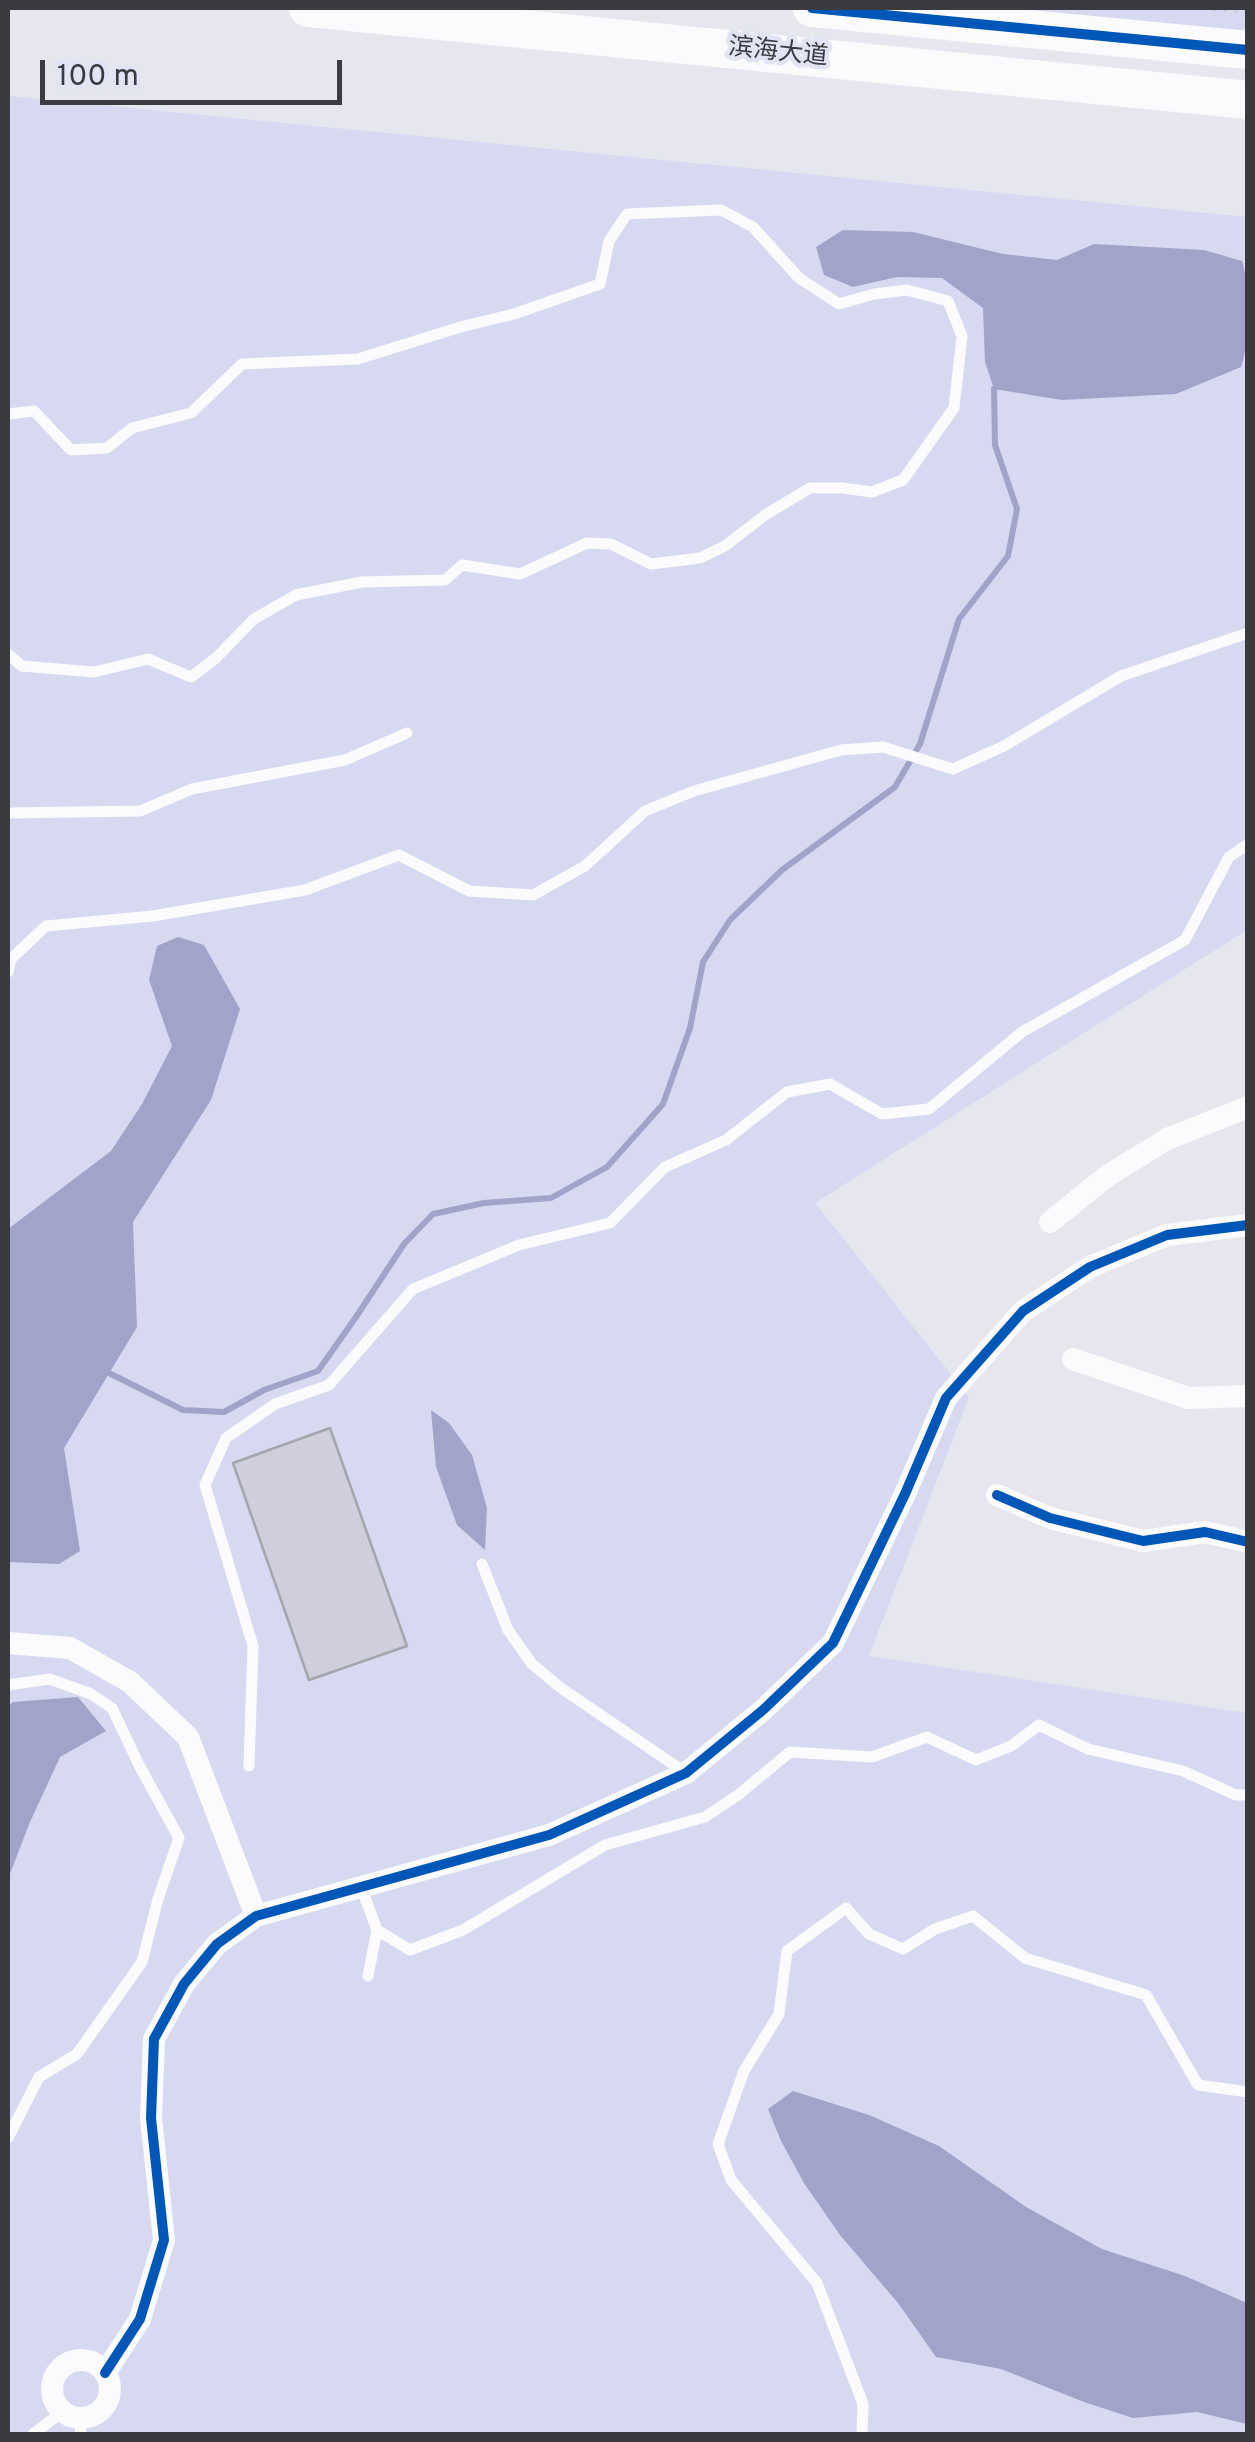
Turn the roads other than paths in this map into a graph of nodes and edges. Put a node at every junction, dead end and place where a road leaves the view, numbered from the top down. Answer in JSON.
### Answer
{"nodes":[{"id":1,"x":308,"y":8,"type":"edge"},
{"id":2,"x":812,"y":8,"type":"edge"},
{"id":3,"x":1248,"y":50,"type":"edge"},
{"id":4,"x":1248,"y":100,"type":"edge"},
{"id":5,"x":8,"y":414,"type":"edge"},
{"id":6,"x":1248,"y":634,"type":"edge"},
{"id":7,"x":8,"y":654,"type":"edge"},
{"id":8,"x":407,"y":733,"type":"dead end"},
{"id":9,"x":8,"y":813,"type":"edge"},
{"id":10,"x":1248,"y":844,"type":"edge"},
{"id":11,"x":8,"y":972,"type":"edge"},
{"id":12,"x":1248,"y":1106,"type":"edge"},
{"id":13,"x":1050,"y":1222,"type":"dead end"},
{"id":14,"x":1248,"y":1226,"type":"edge"},
{"id":15,"x":1073,"y":1358,"type":"dead end"},
{"id":16,"x":1248,"y":1396,"type":"edge"},
{"id":17,"x":997,"y":1494,"type":"dead end"},
{"id":18,"x":1248,"y":1542,"type":"edge"},
{"id":19,"x":482,"y":1564,"type":"dead end"},
{"id":20,"x":8,"y":1643,"type":"edge"},
{"id":21,"x":8,"y":1686,"type":"edge"},
{"id":22,"x":249,"y":1766,"type":"dead end"},
{"id":23,"x":686,"y":1773,"type":"junction"},
{"id":24,"x":1248,"y":1795,"type":"edge"},
{"id":25,"x":362,"y":1887,"type":"junction"},
{"id":26,"x":256,"y":1916,"type":"junction"},
{"id":27,"x":377,"y":1930,"type":"junction"},
{"id":28,"x":368,"y":1976,"type":"dead end"},
{"id":29,"x":1248,"y":2092,"type":"edge"},
{"id":30,"x":8,"y":2138,"type":"edge"},
{"id":31,"x":105,"y":2373,"type":"junction"},
{"id":32,"x":74,"y":2422,"type":"edge"},
{"id":33,"x":33,"y":2434,"type":"edge"},
{"id":34,"x":862,"y":2434,"type":"edge"}],
"edges":[{"from":1,"to":4,"type":"highway","name":"滨海大道"},
{"from":2,"to":3,"type":"highway","name":"滨海大道"},
{"from":5,"to":7,"type":"lane"},
{"from":6,"to":11,"type":"lane"},
{"from":8,"to":9,"type":"lane"},
{"from":10,"to":22,"type":"lane"},
{"from":12,"to":13,"type":"street"},
{"from":14,"to":23,"type":"street"},
{"from":15,"to":16,"type":"street"},
{"from":17,"to":18,"type":"street"},
{"from":19,"to":23,"type":"lane"},
{"from":20,"to":26,"type":"street"},
{"from":21,"to":30,"type":"lane"},
{"from":23,"to":25,"type":"street"},
{"from":24,"to":27,"type":"lane"},
{"from":25,"to":26,"type":"street"},
{"from":25,"to":27,"type":"lane"},
{"from":26,"to":31,"type":"street"},
{"from":27,"to":28,"type":"lane"},
{"from":29,"to":34,"type":"lane"},
{"from":31,"to":32,"type":"street"},
{"from":31,"to":32,"type":"street"},
{"from":32,"to":33,"type":"lane"}]}
